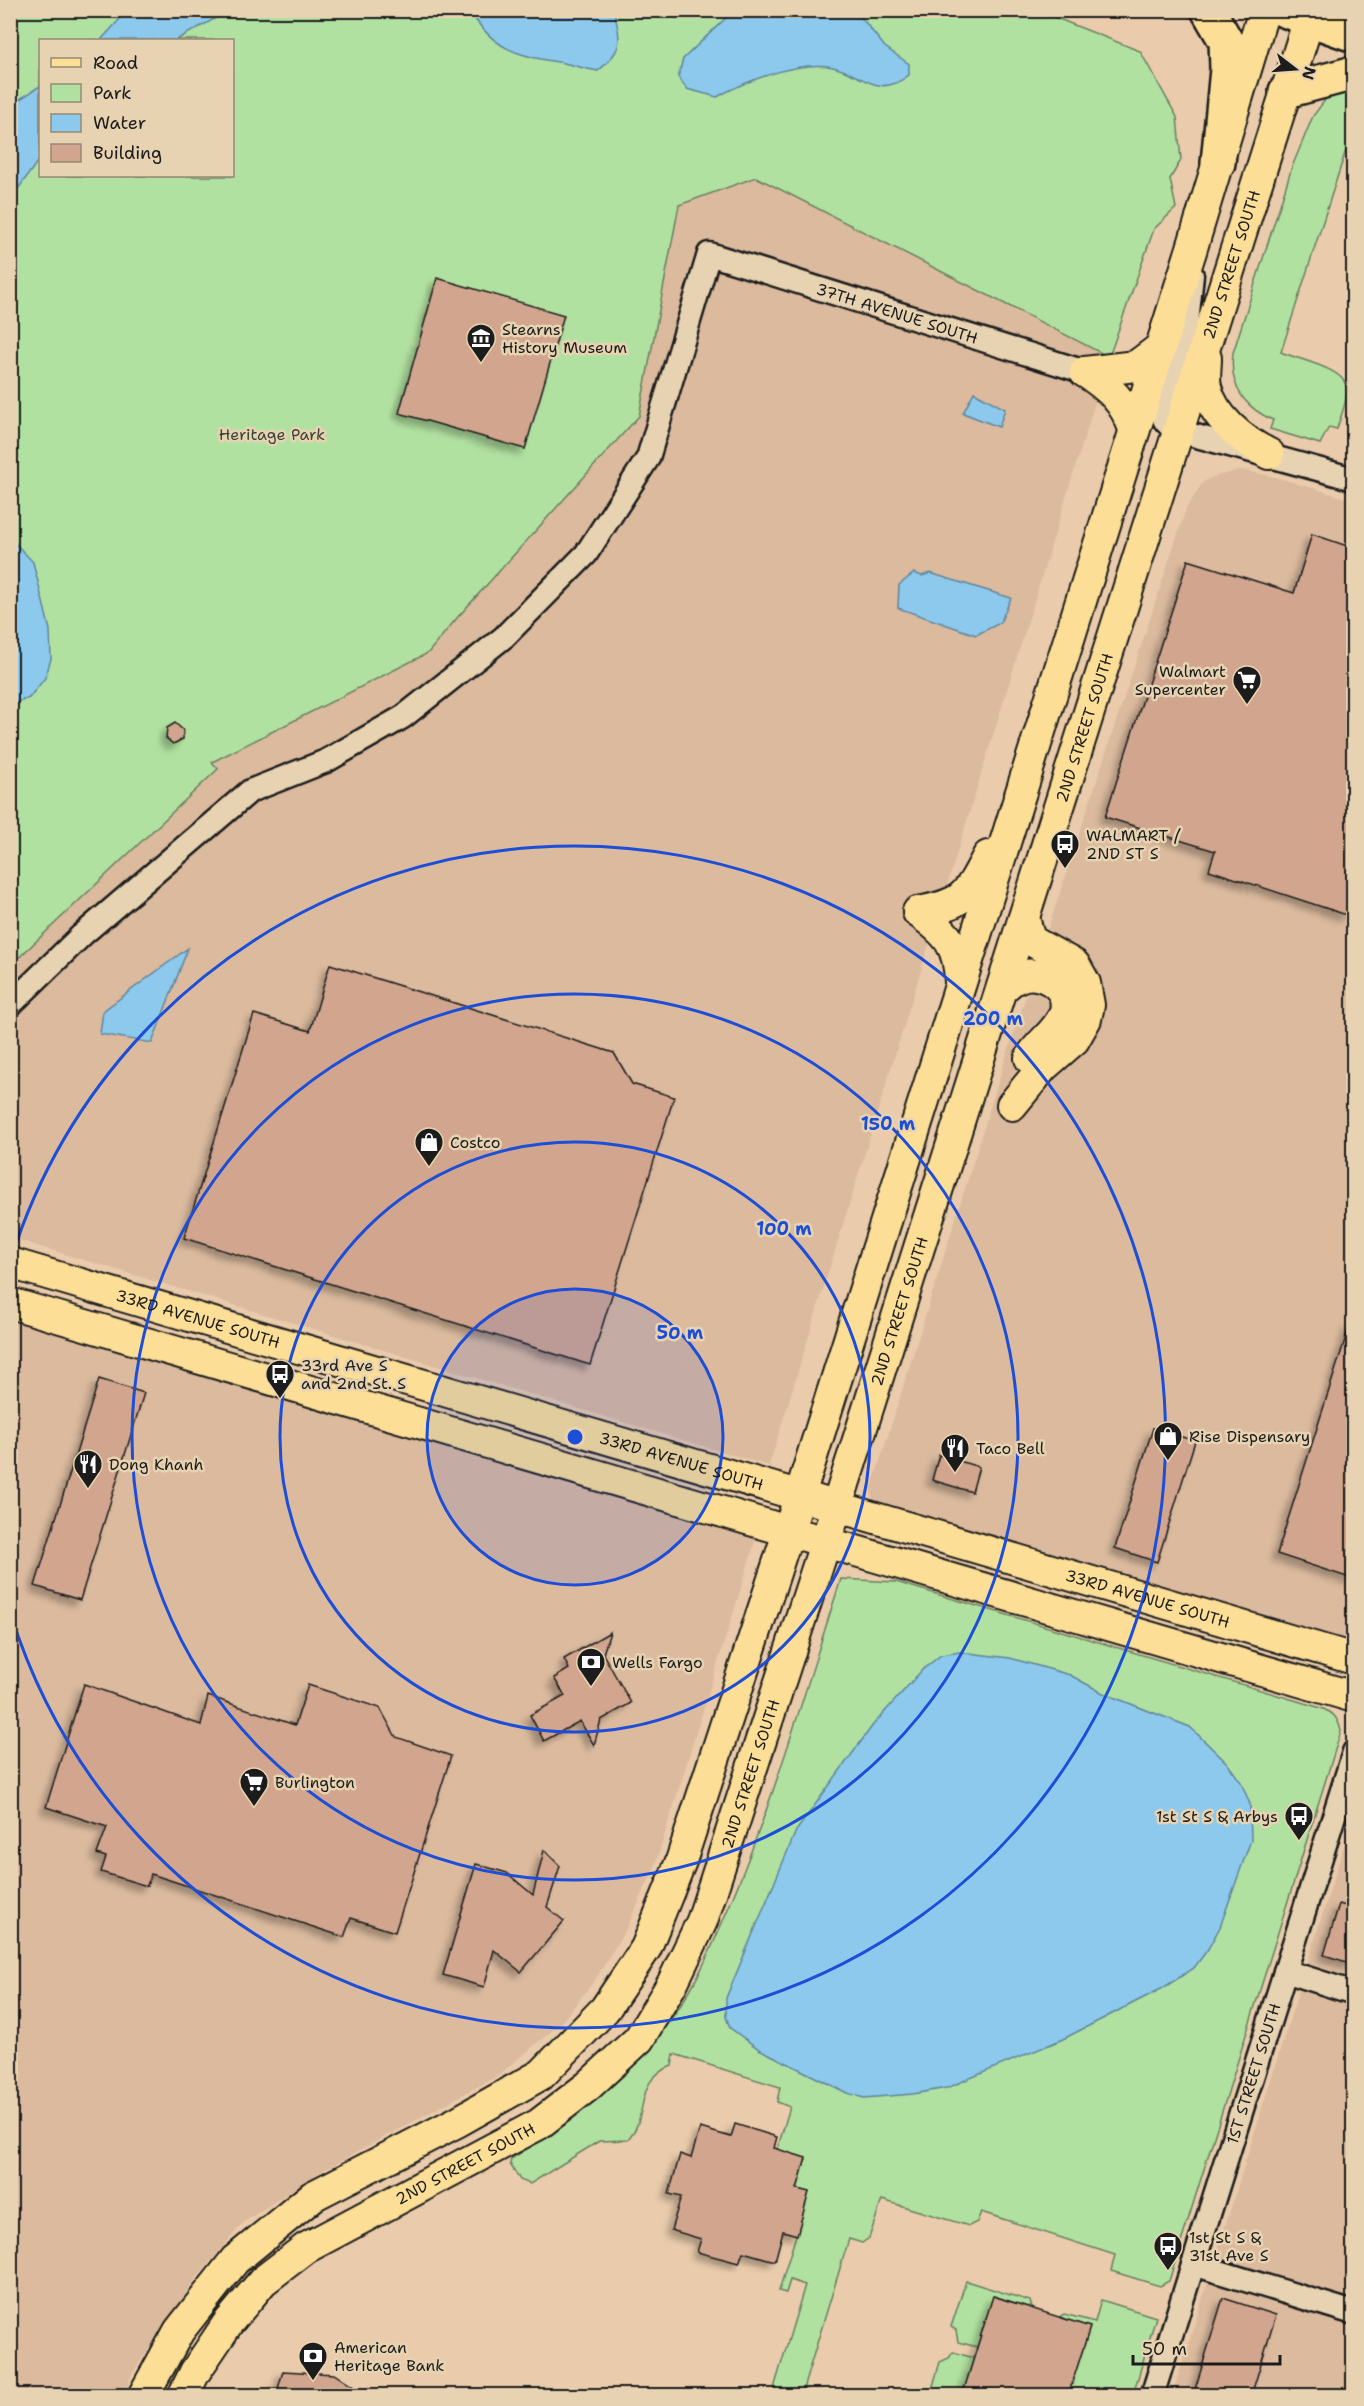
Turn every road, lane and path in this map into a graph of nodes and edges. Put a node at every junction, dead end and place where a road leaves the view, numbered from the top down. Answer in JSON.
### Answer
{"nodes":[{"id":1,"x":1208,"y":10,"type":"edge"},
{"id":2,"x":1264,"y":10,"type":"edge"},
{"id":3,"x":1302,"y":13,"type":"edge"},
{"id":4,"x":1353,"y":35,"type":"edge"},
{"id":5,"x":1353,"y":73,"type":"edge"},
{"id":6,"x":1286,"y":91,"type":"junction"},
{"id":7,"x":1218,"y":163,"type":"junction"},
{"id":8,"x":1192,"y":248,"type":"junction"},
{"id":9,"x":1206,"y":342,"type":"junction"},
{"id":10,"x":1160,"y":348,"type":"junction"},
{"id":11,"x":1085,"y":372,"type":"junction"},
{"id":12,"x":1134,"y":429,"type":"junction"},
{"id":13,"x":1178,"y":431,"type":"junction"},
{"id":14,"x":1269,"y":454,"type":"junction"},
{"id":15,"x":1353,"y":479,"type":"edge"},
{"id":16,"x":1015,"y":810,"type":"junction"},
{"id":17,"x":1024,"y":918,"type":"junction"},
{"id":18,"x":960,"y":984,"type":"junction"},
{"id":19,"x":1002,"y":989,"type":"junction"},
{"id":20,"x":10,"y":1005,"type":"edge"},
{"id":21,"x":10,"y":1263,"type":"edge"},
{"id":22,"x":10,"y":1304,"type":"edge"},
{"id":23,"x":800,"y":1494,"type":"junction"},
{"id":24,"x":838,"y":1505,"type":"junction"},
{"id":25,"x":788,"y":1533,"type":"junction"},
{"id":26,"x":825,"y":1544,"type":"junction"},
{"id":27,"x":1353,"y":1659,"type":"edge"},
{"id":28,"x":1353,"y":1697,"type":"edge"},
{"id":29,"x":1353,"y":1752,"type":"edge"},
{"id":30,"x":1285,"y":1971,"type":"junction"},
{"id":31,"x":1353,"y":1993,"type":"edge"},
{"id":32,"x":1193,"y":2264,"type":"junction"},
{"id":33,"x":1353,"y":2313,"type":"edge"},
{"id":34,"x":143,"y":2396,"type":"edge"},
{"id":35,"x":183,"y":2396,"type":"edge"},
{"id":36,"x":1152,"y":2396,"type":"edge"}],
"edges":[{"from":1,"to":7,"type":"highway"},
{"from":2,"to":7,"type":"main road"},
{"from":3,"to":4,"type":"highway"},
{"from":3,"to":6,"type":"main road","name":"2ND STREET SOUTH"},
{"from":5,"to":6,"type":"highway"},
{"from":6,"to":9,"type":"main road","name":"2ND STREET SOUTH"},
{"from":7,"to":8,"type":"main road"},
{"from":8,"to":10,"type":"main road"},
{"from":8,"to":13,"type":"street"},
{"from":9,"to":13,"type":"main road","name":"2ND STREET SOUTH"},
{"from":9,"to":14,"type":"main road"},
{"from":10,"to":11,"type":"main road"},
{"from":10,"to":12,"type":"main road"},
{"from":11,"to":12,"type":"main road"},
{"from":11,"to":20,"type":"street","name":"37TH AVENUE SOUTH"},
{"from":12,"to":16,"type":"main road"},
{"from":13,"to":14,"type":"street"},
{"from":13,"to":17,"type":"main road","name":"2ND STREET SOUTH"},
{"from":14,"to":15,"type":"street"},
{"from":16,"to":18,"type":"main road"},
{"from":16,"to":18,"type":"main road"},
{"from":17,"to":19,"type":"main road","name":"2ND STREET SOUTH"},
{"from":17,"to":19,"type":"main road"},
{"from":18,"to":23,"type":"main road"},
{"from":19,"to":24,"type":"main road","name":"2ND STREET SOUTH"},
{"from":21,"to":23,"type":"main road","name":"33RD AVENUE SOUTH"},
{"from":22,"to":25,"type":"main road"},
{"from":23,"to":24,"type":"main road","name":"33RD AVENUE SOUTH"},
{"from":23,"to":25,"type":"main road"},
{"from":24,"to":26,"type":"main road","name":"2ND STREET SOUTH"},
{"from":24,"to":27,"type":"main road","name":"33RD AVENUE SOUTH"},
{"from":25,"to":26,"type":"main road"},
{"from":25,"to":34,"type":"main road"},
{"from":26,"to":28,"type":"main road"},
{"from":26,"to":35,"type":"main road","name":"2ND STREET SOUTH"},
{"from":29,"to":30,"type":"street","name":"1ST STREET SOUTH"},
{"from":30,"to":31,"type":"street"},
{"from":30,"to":32,"type":"street","name":"1ST STREET SOUTH"},
{"from":32,"to":33,"type":"street"},
{"from":32,"to":36,"type":"street","name":"1ST STREET SOUTH"}]}
